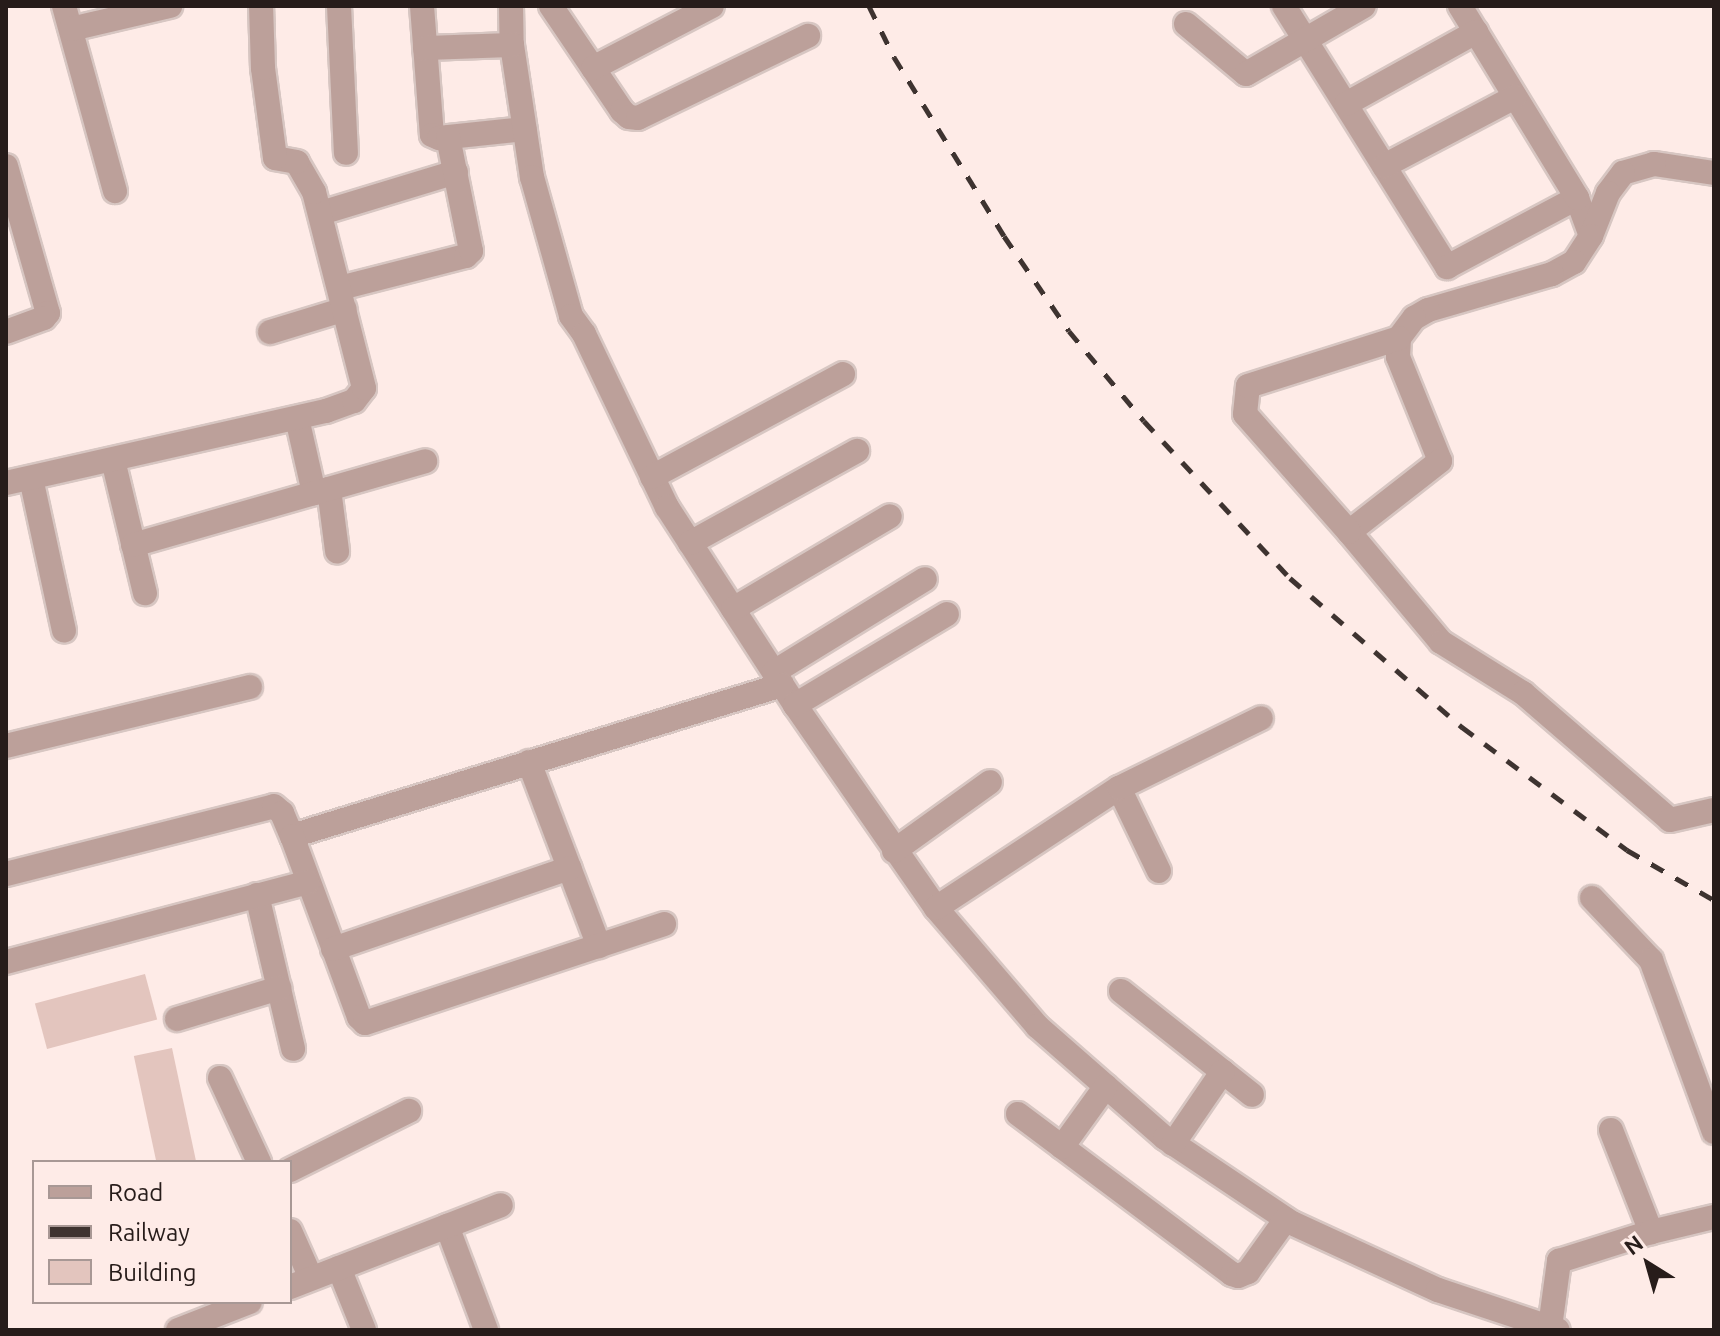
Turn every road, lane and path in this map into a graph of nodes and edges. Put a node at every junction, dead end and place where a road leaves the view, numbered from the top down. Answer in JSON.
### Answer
{"nodes":[{"id":1,"x":170,"y":6,"type":"edge"},
{"id":2,"x":261,"y":6,"type":"edge"},
{"id":3,"x":339,"y":6,"type":"edge"},
{"id":4,"x":422,"y":6,"type":"edge"},
{"id":5,"x":511,"y":6,"type":"edge"},
{"id":6,"x":551,"y":6,"type":"edge"},
{"id":7,"x":712,"y":6,"type":"edge"},
{"id":8,"x":1284,"y":6,"type":"edge"},
{"id":9,"x":1364,"y":6,"type":"edge"},
{"id":10,"x":1460,"y":6,"type":"edge"},
{"id":11,"x":68,"y":18,"type":"edge"},
{"id":12,"x":1186,"y":24,"type":"dead end"},
{"id":13,"x":1476,"y":32,"type":"junction"},
{"id":14,"x":808,"y":36,"type":"dead end"},
{"id":15,"x":1305,"y":39,"type":"junction"},
{"id":16,"x":512,"y":45,"type":"junction"},
{"id":17,"x":425,"y":48,"type":"junction"},
{"id":18,"x":593,"y":68,"type":"junction"},
{"id":19,"x":1515,"y":97,"type":"junction"},
{"id":20,"x":1346,"y":104,"type":"junction"},
{"id":21,"x":525,"y":129,"type":"junction"},
{"id":22,"x":448,"y":137,"type":"junction"},
{"id":23,"x":346,"y":153,"type":"dead end"},
{"id":24,"x":6,"y":166,"type":"edge"},
{"id":25,"x":1384,"y":166,"type":"junction"},
{"id":26,"x":456,"y":172,"type":"junction"},
{"id":27,"x":1714,"y":173,"type":"edge"},
{"id":28,"x":115,"y":191,"type":"dead end"},
{"id":29,"x":1577,"y":198,"type":"junction"},
{"id":30,"x":321,"y":213,"type":"junction"},
{"id":31,"x":1591,"y":236,"type":"junction"},
{"id":32,"x":342,"y":298,"type":"junction"},
{"id":33,"x":6,"y":332,"type":"edge"},
{"id":34,"x":270,"y":332,"type":"dead end"},
{"id":35,"x":1399,"y":338,"type":"junction"},
{"id":36,"x":843,"y":374,"type":"dead end"},
{"id":37,"x":297,"y":418,"type":"junction"},
{"id":38,"x":857,"y":451,"type":"dead end"},
{"id":39,"x":113,"y":460,"type":"junction"},
{"id":40,"x":425,"y":461,"type":"dead end"},
{"id":41,"x":652,"y":477,"type":"junction"},
{"id":42,"x":31,"y":478,"type":"junction"},
{"id":43,"x":6,"y":483,"type":"edge"},
{"id":44,"x":322,"y":491,"type":"junction"},
{"id":45,"x":890,"y":516,"type":"dead end"},
{"id":46,"x":1349,"y":532,"type":"junction"},
{"id":47,"x":690,"y":543,"type":"junction"},
{"id":48,"x":133,"y":545,"type":"junction"},
{"id":49,"x":337,"y":551,"type":"dead end"},
{"id":50,"x":925,"y":579,"type":"dead end"},
{"id":51,"x":145,"y":593,"type":"dead end"},
{"id":52,"x":733,"y":609,"type":"junction"},
{"id":53,"x":947,"y":614,"type":"dead end"},
{"id":54,"x":64,"y":630,"type":"dead end"},
{"id":55,"x":250,"y":687,"type":"dead end"},
{"id":56,"x":784,"y":687,"type":"junction"},
{"id":57,"x":1261,"y":718,"type":"dead end"},
{"id":58,"x":6,"y":746,"type":"edge"},
{"id":59,"x":529,"y":762,"type":"junction"},
{"id":60,"x":990,"y":782,"type":"dead end"},
{"id":61,"x":1119,"y":788,"type":"junction"},
{"id":62,"x":1714,"y":810,"type":"edge"},
{"id":63,"x":292,"y":836,"type":"junction"},
{"id":64,"x":894,"y":851,"type":"junction"},
{"id":65,"x":569,"y":868,"type":"junction"},
{"id":66,"x":1159,"y":871,"type":"dead end"},
{"id":67,"x":6,"y":874,"type":"edge"},
{"id":68,"x":308,"y":882,"type":"junction"},
{"id":69,"x":257,"y":895,"type":"junction"},
{"id":70,"x":1592,"y":898,"type":"dead end"},
{"id":71,"x":936,"y":908,"type":"junction"},
{"id":72,"x":664,"y":924,"type":"dead end"},
{"id":73,"x":599,"y":946,"type":"junction"},
{"id":74,"x":333,"y":949,"type":"junction"},
{"id":75,"x":6,"y":962,"type":"edge"},
{"id":76,"x":279,"y":988,"type":"junction"},
{"id":77,"x":1121,"y":991,"type":"dead end"},
{"id":78,"x":177,"y":1019,"type":"dead end"},
{"id":79,"x":293,"y":1049,"type":"dead end"},
{"id":80,"x":1223,"y":1071,"type":"junction"},
{"id":81,"x":220,"y":1078,"type":"dead end"},
{"id":82,"x":1106,"y":1086,"type":"junction"},
{"id":83,"x":1252,"y":1095,"type":"dead end"},
{"id":84,"x":409,"y":1111,"type":"dead end"},
{"id":85,"x":1018,"y":1114,"type":"dead end"},
{"id":86,"x":1611,"y":1130,"type":"dead end"},
{"id":87,"x":1714,"y":1132,"type":"edge"},
{"id":88,"x":1173,"y":1144,"type":"junction"},
{"id":89,"x":1062,"y":1147,"type":"junction"},
{"id":90,"x":258,"y":1160,"type":"edge"},
{"id":91,"x":292,"y":1169,"type":"edge"},
{"id":92,"x":501,"y":1205,"type":"dead end"},
{"id":93,"x":1714,"y":1217,"type":"edge"},
{"id":94,"x":1286,"y":1219,"type":"junction"},
{"id":95,"x":447,"y":1226,"type":"junction"},
{"id":96,"x":1651,"y":1232,"type":"junction"},
{"id":97,"x":292,"y":1240,"type":"edge"},
{"id":98,"x":339,"y":1268,"type":"junction"},
{"id":99,"x":301,"y":1282,"type":"edge"},
{"id":100,"x":246,"y":1304,"type":"edge"},
{"id":101,"x":210,"y":1324,"type":"edge"},
{"id":102,"x":1554,"y":1329,"type":"edge"},
{"id":103,"x":178,"y":1330,"type":"edge"},
{"id":104,"x":364,"y":1330,"type":"edge"},
{"id":105,"x":486,"y":1330,"type":"edge"}],
"edges":[{"from":1,"to":11,"type":"street"},
{"from":2,"to":30,"type":"street"},
{"from":3,"to":23,"type":"street"},
{"from":4,"to":17,"type":"street"},
{"from":5,"to":16,"type":"street"},
{"from":6,"to":18,"type":"street"},
{"from":7,"to":18,"type":"street"},
{"from":8,"to":15,"type":"street"},
{"from":9,"to":15,"type":"street"},
{"from":10,"to":13,"type":"street"},
{"from":11,"to":28,"type":"street"},
{"from":12,"to":15,"type":"street"},
{"from":13,"to":19,"type":"street"},
{"from":13,"to":20,"type":"street"},
{"from":14,"to":18,"type":"street"},
{"from":15,"to":20,"type":"street"},
{"from":16,"to":17,"type":"street"},
{"from":16,"to":21,"type":"street"},
{"from":17,"to":22,"type":"street"},
{"from":19,"to":25,"type":"street"},
{"from":19,"to":29,"type":"street"},
{"from":20,"to":25,"type":"street"},
{"from":21,"to":22,"type":"street"},
{"from":21,"to":41,"type":"street"},
{"from":22,"to":26,"type":"street"},
{"from":24,"to":33,"type":"street"},
{"from":25,"to":29,"type":"street"},
{"from":26,"to":30,"type":"street"},
{"from":26,"to":32,"type":"street"},
{"from":27,"to":31,"type":"street"},
{"from":29,"to":31,"type":"street"},
{"from":30,"to":32,"type":"street"},
{"from":31,"to":35,"type":"street"},
{"from":32,"to":34,"type":"street"},
{"from":32,"to":37,"type":"street"},
{"from":35,"to":46,"type":"street"},
{"from":35,"to":46,"type":"street"},
{"from":36,"to":41,"type":"street"},
{"from":37,"to":39,"type":"street"},
{"from":37,"to":44,"type":"street"},
{"from":38,"to":47,"type":"street"},
{"from":39,"to":42,"type":"street"},
{"from":39,"to":48,"type":"street"},
{"from":40,"to":44,"type":"street"},
{"from":41,"to":47,"type":"street"},
{"from":42,"to":43,"type":"street"},
{"from":42,"to":54,"type":"street"},
{"from":44,"to":48,"type":"street"},
{"from":44,"to":49,"type":"street"},
{"from":45,"to":52,"type":"street"},
{"from":46,"to":62,"type":"street"},
{"from":47,"to":52,"type":"street"},
{"from":48,"to":51,"type":"street"},
{"from":50,"to":56,"type":"street"},
{"from":52,"to":56,"type":"street"},
{"from":53,"to":56,"type":"street"},
{"from":55,"to":58,"type":"street"},
{"from":56,"to":59,"type":"street"},
{"from":56,"to":64,"type":"street"},
{"from":57,"to":61,"type":"street"},
{"from":59,"to":63,"type":"street"},
{"from":59,"to":65,"type":"street"},
{"from":60,"to":64,"type":"street"},
{"from":61,"to":66,"type":"street"},
{"from":61,"to":71,"type":"street"},
{"from":63,"to":67,"type":"street"},
{"from":63,"to":68,"type":"street"},
{"from":64,"to":71,"type":"street"},
{"from":65,"to":73,"type":"street"},
{"from":65,"to":74,"type":"street"},
{"from":68,"to":69,"type":"street"},
{"from":68,"to":74,"type":"street"},
{"from":69,"to":75,"type":"street"},
{"from":69,"to":76,"type":"street"},
{"from":70,"to":87,"type":"street"},
{"from":71,"to":82,"type":"street"},
{"from":72,"to":73,"type":"street"},
{"from":73,"to":74,"type":"street"},
{"from":76,"to":78,"type":"street"},
{"from":76,"to":79,"type":"street"},
{"from":77,"to":80,"type":"street"},
{"from":80,"to":83,"type":"street"},
{"from":80,"to":88,"type":"street"},
{"from":81,"to":90,"type":"street"},
{"from":82,"to":88,"type":"street"},
{"from":82,"to":89,"type":"street"},
{"from":84,"to":91,"type":"street"},
{"from":85,"to":89,"type":"street"},
{"from":86,"to":96,"type":"street"},
{"from":88,"to":94,"type":"street"},
{"from":89,"to":94,"type":"street"},
{"from":92,"to":95,"type":"street"},
{"from":93,"to":96,"type":"street"},
{"from":94,"to":102,"type":"street"},
{"from":95,"to":98,"type":"street"},
{"from":95,"to":105,"type":"street"},
{"from":96,"to":102,"type":"street"},
{"from":97,"to":99,"type":"street"},
{"from":98,"to":99,"type":"street"},
{"from":98,"to":104,"type":"street"},
{"from":100,"to":101,"type":"street"},
{"from":101,"to":103,"type":"street"}]}
